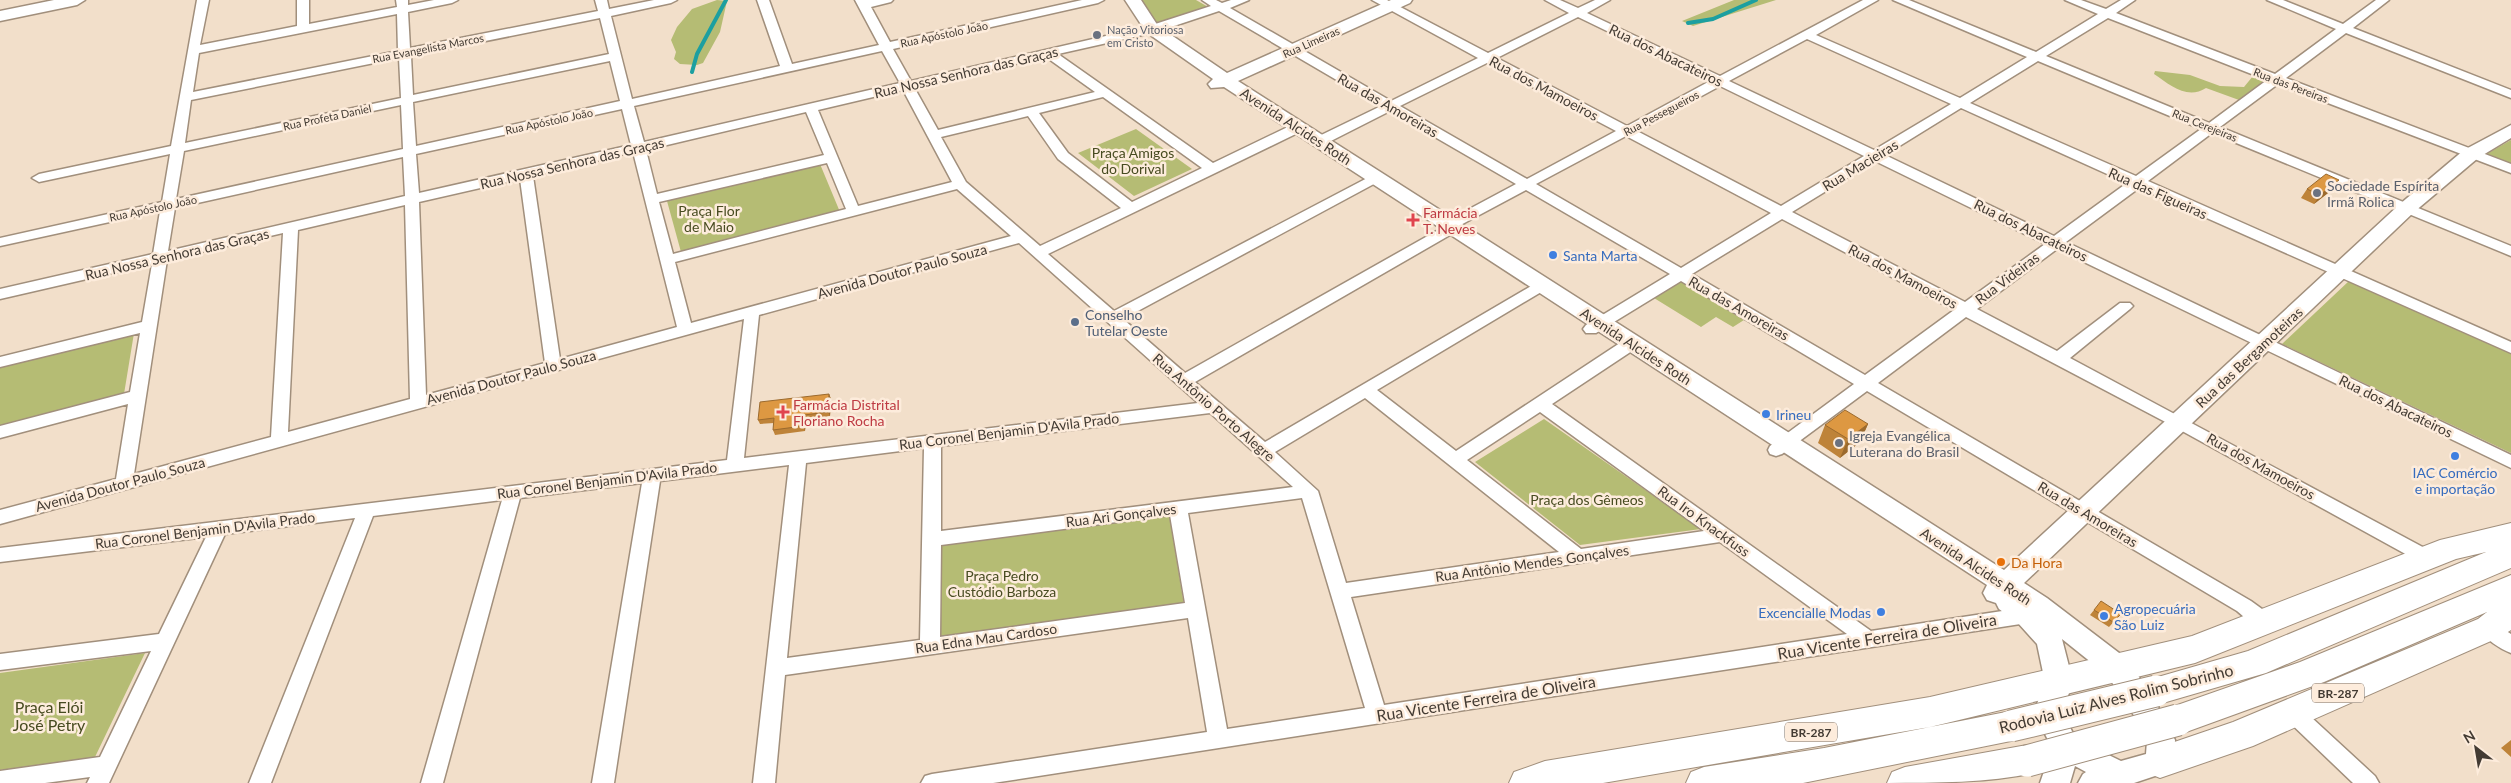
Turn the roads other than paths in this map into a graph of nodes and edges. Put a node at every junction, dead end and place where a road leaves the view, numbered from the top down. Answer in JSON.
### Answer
{"nodes":[{"id":1,"x":77,"y":0,"type":"edge"},
{"id":2,"x":203,"y":0,"type":"edge"},
{"id":3,"x":303,"y":0,"type":"edge"},
{"id":4,"x":452,"y":0,"type":"edge"},
{"id":5,"x":600,"y":0,"type":"edge"},
{"id":6,"x":671,"y":0,"type":"edge"},
{"id":7,"x":763,"y":0,"type":"edge"},
{"id":8,"x":887,"y":0,"type":"edge"},
{"id":9,"x":1098,"y":0,"type":"edge"},
{"id":10,"x":1123,"y":0,"type":"edge"},
{"id":11,"x":1133,"y":0,"type":"edge"},
{"id":12,"x":1208,"y":0,"type":"edge"},
{"id":13,"x":1243,"y":0,"type":"edge"},
{"id":14,"x":1551,"y":0,"type":"edge"},
{"id":15,"x":1604,"y":0,"type":"edge"},
{"id":16,"x":1872,"y":0,"type":"edge"},
{"id":17,"x":1899,"y":0,"type":"edge"},
{"id":18,"x":2071,"y":0,"type":"edge"},
{"id":19,"x":2129,"y":0,"type":"edge"},
{"id":20,"x":2273,"y":0,"type":"edge"},
{"id":21,"x":2383,"y":0,"type":"edge"},
{"id":22,"x":862,"y":2,"type":"edge"},
{"id":23,"x":1390,"y":2,"type":"edge"},
{"id":24,"x":402,"y":5,"type":"edge"},
{"id":25,"x":1222,"y":8,"type":"junction"},
{"id":26,"x":604,"y":13,"type":"junction"},
{"id":27,"x":1578,"y":13,"type":"junction"},
{"id":28,"x":2106,"y":14,"type":"junction"},
{"id":29,"x":0,"y":16,"type":"edge"},
{"id":30,"x":303,"y":28,"type":"junction"},
{"id":31,"x":2344,"y":28,"type":"junction"},
{"id":32,"x":1148,"y":30,"type":"junction"},
{"id":33,"x":1806,"y":35,"type":"junction"},
{"id":34,"x":886,"y":46,"type":"junction"},
{"id":35,"x":193,"y":50,"type":"junction"},
{"id":36,"x":1293,"y":50,"type":"junction"},
{"id":37,"x":404,"y":53,"type":"junction"},
{"id":38,"x":1048,"y":53,"type":"junction"},
{"id":39,"x":615,"y":56,"type":"junction"},
{"id":40,"x":2036,"y":57,"type":"junction"},
{"id":41,"x":1487,"y":58,"type":"junction"},
{"id":42,"x":787,"y":68,"type":"junction"},
{"id":43,"x":2276,"y":79,"type":"junction"},
{"id":44,"x":1720,"y":81,"type":"junction"},
{"id":45,"x":1221,"y":82,"type":"junction"},
{"id":46,"x":907,"y":86,"type":"junction"},
{"id":47,"x":1105,"y":94,"type":"junction"},
{"id":48,"x":2511,"y":94,"type":"edge"},
{"id":49,"x":185,"y":97,"type":"junction"},
{"id":50,"x":407,"y":100,"type":"junction"},
{"id":51,"x":626,"y":104,"type":"junction"},
{"id":52,"x":1960,"y":104,"type":"junction"},
{"id":53,"x":1389,"y":106,"type":"junction"},
{"id":54,"x":811,"y":108,"type":"junction"},
{"id":55,"x":1031,"y":111,"type":"junction"},
{"id":56,"x":2210,"y":127,"type":"junction"},
{"id":57,"x":1295,"y":129,"type":"junction"},
{"id":58,"x":2511,"y":130,"type":"edge"},
{"id":59,"x":1626,"y":131,"type":"junction"},
{"id":60,"x":935,"y":135,"type":"junction"},
{"id":61,"x":1320,"y":141,"type":"junction"},
{"id":62,"x":637,"y":148,"type":"junction"},
{"id":63,"x":177,"y":149,"type":"junction"},
{"id":64,"x":409,"y":152,"type":"junction"},
{"id":65,"x":2470,"y":154,"type":"junction"},
{"id":66,"x":1876,"y":156,"type":"junction"},
{"id":67,"x":830,"y":158,"type":"junction"},
{"id":68,"x":1212,"y":169,"type":"junction"},
{"id":69,"x":2511,"y":169,"type":"edge"},
{"id":70,"x":526,"y":173,"type":"junction"},
{"id":71,"x":39,"y":178,"type":"dead end"},
{"id":72,"x":1370,"y":178,"type":"junction"},
{"id":73,"x":2136,"y":183,"type":"junction"},
{"id":74,"x":960,"y":184,"type":"junction"},
{"id":75,"x":1524,"y":185,"type":"junction"},
{"id":76,"x":412,"y":200,"type":"junction"},
{"id":77,"x":651,"y":200,"type":"junction"},
{"id":78,"x":168,"y":204,"type":"junction"},
{"id":79,"x":1130,"y":208,"type":"junction"},
{"id":80,"x":2408,"y":208,"type":"junction"},
{"id":81,"x":854,"y":213,"type":"junction"},
{"id":82,"x":1782,"y":213,"type":"junction"},
{"id":83,"x":291,"y":227,"type":"junction"},
{"id":84,"x":1448,"y":228,"type":"junction"},
{"id":85,"x":1022,"y":238,"type":"junction"},
{"id":86,"x":0,"y":242,"type":"edge"},
{"id":87,"x":2057,"y":242,"type":"junction"},
{"id":88,"x":2511,"y":251,"type":"edge"},
{"id":89,"x":1038,"y":253,"type":"junction"},
{"id":90,"x":160,"y":258,"type":"junction"},
{"id":91,"x":667,"y":260,"type":"junction"},
{"id":92,"x":2339,"y":272,"type":"junction"},
{"id":93,"x":1681,"y":274,"type":"junction"},
{"id":94,"x":1538,"y":288,"type":"junction"},
{"id":95,"x":0,"y":294,"type":"edge"},
{"id":96,"x":2125,"y":306,"type":"dead end"},
{"id":97,"x":1966,"y":310,"type":"junction"},
{"id":98,"x":752,"y":312,"type":"junction"},
{"id":99,"x":1108,"y":314,"type":"junction"},
{"id":100,"x":150,"y":325,"type":"junction"},
{"id":101,"x":1596,"y":326,"type":"junction"},
{"id":102,"x":685,"y":330,"type":"junction"},
{"id":103,"x":2264,"y":342,"type":"junction"},
{"id":104,"x":1627,"y":346,"type":"junction"},
{"id":105,"x":2511,"y":348,"type":"edge"},
{"id":106,"x":2058,"y":358,"type":"junction"},
{"id":107,"x":0,"y":362,"type":"edge"},
{"id":108,"x":552,"y":366,"type":"junction"},
{"id":109,"x":1184,"y":381,"type":"junction"},
{"id":110,"x":1867,"y":383,"type":"junction"},
{"id":111,"x":1366,"y":390,"type":"junction"},
{"id":112,"x":138,"y":396,"type":"junction"},
{"id":113,"x":418,"y":403,"type":"junction"},
{"id":114,"x":1540,"y":404,"type":"junction"},
{"id":115,"x":1214,"y":407,"type":"junction"},
{"id":116,"x":2179,"y":422,"type":"junction"},
{"id":117,"x":0,"y":432,"type":"edge"},
{"id":118,"x":933,"y":440,"type":"junction"},
{"id":119,"x":279,"y":441,"type":"junction"},
{"id":120,"x":1781,"y":447,"type":"junction"},
{"id":121,"x":1263,"y":451,"type":"junction"},
{"id":122,"x":798,"y":457,"type":"junction"},
{"id":123,"x":1455,"y":460,"type":"junction"},
{"id":124,"x":2511,"y":462,"type":"edge"},
{"id":125,"x":735,"y":465,"type":"junction"},
{"id":126,"x":652,"y":475,"type":"junction"},
{"id":127,"x":124,"y":483,"type":"junction"},
{"id":128,"x":1309,"y":491,"type":"junction"},
{"id":129,"x":513,"y":492,"type":"junction"},
{"id":130,"x":1178,"y":508,"type":"junction"},
{"id":131,"x":367,"y":510,"type":"junction"},
{"id":132,"x":2084,"y":511,"type":"junction"},
{"id":133,"x":0,"y":517,"type":"edge"},
{"id":134,"x":219,"y":528,"type":"junction"},
{"id":135,"x":1723,"y":535,"type":"junction"},
{"id":136,"x":2511,"y":535,"type":"edge"},
{"id":137,"x":932,"y":539,"type":"junction"},
{"id":138,"x":2511,"y":554,"type":"edge"},
{"id":139,"x":0,"y":555,"type":"edge"},
{"id":140,"x":1577,"y":556,"type":"junction"},
{"id":141,"x":2426,"y":558,"type":"junction"},
{"id":142,"x":2511,"y":588,"type":"edge"},
{"id":143,"x":2000,"y":589,"type":"junction"},
{"id":144,"x":1340,"y":591,"type":"junction"},
{"id":145,"x":1196,"y":608,"type":"junction"},
{"id":146,"x":2032,"y":610,"type":"junction"},
{"id":147,"x":2266,"y":623,"type":"junction"},
{"id":148,"x":2504,"y":628,"type":"edge"},
{"id":149,"x":1868,"y":639,"type":"junction"},
{"id":150,"x":165,"y":642,"type":"junction"},
{"id":151,"x":930,"y":646,"type":"junction"},
{"id":152,"x":0,"y":662,"type":"edge"},
{"id":153,"x":2117,"y":667,"type":"junction"},
{"id":154,"x":776,"y":668,"type":"junction"},
{"id":155,"x":2059,"y":682,"type":"junction"},
{"id":156,"x":2292,"y":712,"type":"junction"},
{"id":157,"x":1377,"y":715,"type":"junction"},
{"id":158,"x":1219,"y":739,"type":"junction"},
{"id":159,"x":2066,"y":748,"type":"junction"},
{"id":160,"x":2160,"y":762,"type":"junction"},
{"id":161,"x":102,"y":774,"type":"edge"},
{"id":162,"x":2107,"y":779,"type":"edge"},
{"id":163,"x":0,"y":780,"type":"edge"},
{"id":164,"x":260,"y":783,"type":"edge"},
{"id":165,"x":432,"y":783,"type":"edge"},
{"id":166,"x":603,"y":783,"type":"edge"},
{"id":167,"x":764,"y":783,"type":"edge"},
{"id":168,"x":932,"y":783,"type":"edge"},
{"id":169,"x":1528,"y":783,"type":"edge"},
{"id":170,"x":1704,"y":783,"type":"edge"},
{"id":171,"x":1905,"y":783,"type":"edge"},
{"id":172,"x":2055,"y":783,"type":"edge"},
{"id":173,"x":2368,"y":783,"type":"edge"}],
"edges":[{"from":1,"to":29,"type":"street"},
{"from":2,"to":35,"type":"street"},
{"from":3,"to":30,"type":"street"},
{"from":4,"to":24,"type":"street"},
{"from":5,"to":26,"type":"street"},
{"from":6,"to":26,"type":"street","name":"Rua Evangelista Marcos"},
{"from":7,"to":42,"type":"street"},
{"from":8,"to":22,"type":"street"},
{"from":9,"to":34,"type":"street","name":"Rua Apóstolo João"},
{"from":10,"to":32,"type":"street"},
{"from":11,"to":32,"type":"street"},
{"from":12,"to":25,"type":"street","name":"Rua das Amoreiras"},
{"from":13,"to":25,"type":"street","name":"Rua Nossa Senhora das Graças"},
{"from":14,"to":27,"type":"street","name":"Rua dos Abacateiros"},
{"from":15,"to":27,"type":"street"},
{"from":16,"to":33,"type":"street","name":"Rua Pessegueiros"},
{"from":17,"to":40,"type":"street","name":"Rua Cerejeiras"},
{"from":18,"to":28,"type":"street","name":"Rua das Pereiras"},
{"from":19,"to":28,"type":"street","name":"Rua Macieiras"},
{"from":20,"to":31,"type":"street"},
{"from":21,"to":31,"type":"street","name":"Rua Videiras"},
{"from":22,"to":34,"type":"street"},
{"from":23,"to":36,"type":"street","name":"Rua Limeiras"},
{"from":23,"to":41,"type":"street","name":"Rua dos Mamoeiros"},
{"from":24,"to":30,"type":"street"},
{"from":24,"to":37,"type":"street"},
{"from":25,"to":32,"type":"street","name":"Rua Nossa Senhora das Graças"},
{"from":25,"to":36,"type":"street","name":"Rua das Amoreiras"},
{"from":26,"to":37,"type":"street","name":"Rua Evangelista Marcos"},
{"from":26,"to":39,"type":"street"},
{"from":27,"to":41,"type":"street"},
{"from":27,"to":44,"type":"street","name":"Rua dos Abacateiros"},
{"from":28,"to":40,"type":"street","name":"Rua Macieiras"},
{"from":28,"to":43,"type":"street","name":"Rua das Pereiras"},
{"from":30,"to":35,"type":"street"},
{"from":31,"to":43,"type":"street","name":"Rua Videiras"},
{"from":31,"to":48,"type":"street"},
{"from":32,"to":38,"type":"street","name":"Rua Nossa Senhora das Graças"},
{"from":32,"to":45,"type":"street","name":"Avenida Alcides Roth"},
{"from":33,"to":44,"type":"street","name":"Rua Pessegueiros"},
{"from":33,"to":52,"type":"street","name":"Rua das Figueiras"},
{"from":34,"to":42,"type":"street","name":"Rua Apóstolo João"},
{"from":34,"to":46,"type":"street"},
{"from":35,"to":49,"type":"street"},
{"from":36,"to":45,"type":"street","name":"Rua Limeiras"},
{"from":36,"to":53,"type":"street","name":"Rua das Amoreiras"},
{"from":37,"to":49,"type":"street","name":"Rua Evangelista Marcos"},
{"from":37,"to":50,"type":"street"},
{"from":38,"to":46,"type":"street","name":"Rua Nossa Senhora das Graças"},
{"from":38,"to":47,"type":"street"},
{"from":39,"to":50,"type":"street","name":"Rua Profeta Daniel"},
{"from":39,"to":51,"type":"street"},
{"from":40,"to":52,"type":"street","name":"Rua Macieiras"},
{"from":40,"to":56,"type":"street","name":"Rua Cerejeiras"},
{"from":41,"to":53,"type":"street"},
{"from":41,"to":59,"type":"street","name":"Rua dos Mamoeiros"},
{"from":42,"to":51,"type":"street","name":"Rua Apóstolo João"},
{"from":43,"to":56,"type":"street","name":"Rua Videiras"},
{"from":43,"to":65,"type":"street","name":"Rua das Pereiras"},
{"from":44,"to":59,"type":"street","name":"Rua Pessegueiros"},
{"from":44,"to":66,"type":"street","name":"Rua dos Abacateiros"},
{"from":45,"to":57,"type":"street","name":"Avenida Alcides Roth"},
{"from":46,"to":54,"type":"street","name":"Rua Nossa Senhora das Graças"},
{"from":46,"to":60,"type":"street","name":"Rua Antônio Porto Alegre"},
{"from":47,"to":55,"type":"street"},
{"from":47,"to":68,"type":"street"},
{"from":49,"to":63,"type":"street"},
{"from":50,"to":63,"type":"street","name":"Rua Profeta Daniel"},
{"from":50,"to":64,"type":"street"},
{"from":51,"to":62,"type":"street"},
{"from":51,"to":64,"type":"street","name":"Rua Apóstolo João"},
{"from":52,"to":66,"type":"street","name":"Rua Macieiras"},
{"from":52,"to":73,"type":"street","name":"Rua das Figueiras"},
{"from":53,"to":61,"type":"street"},
{"from":53,"to":75,"type":"street","name":"Rua das Amoreiras"},
{"from":54,"to":62,"type":"street","name":"Rua Nossa Senhora das Graças"},
{"from":54,"to":67,"type":"street"},
{"from":55,"to":60,"type":"street"},
{"from":55,"to":79,"type":"street"},
{"from":56,"to":73,"type":"street","name":"Rua Videiras"},
{"from":56,"to":80,"type":"street","name":"Rua Cerejeiras"},
{"from":57,"to":61,"type":"street","name":"Avenida Alcides Roth"},
{"from":57,"to":68,"type":"street"},
{"from":57,"to":72,"type":"street","name":"Avenida Alcides Roth"},
{"from":58,"to":65,"type":"street","name":"Rua das Bergamoteiras"},
{"from":59,"to":75,"type":"street","name":"Rua Pessegueiros"},
{"from":59,"to":82,"type":"street","name":"Rua dos Mamoeiros"},
{"from":60,"to":74,"type":"street","name":"Rua Antônio Porto Alegre"},
{"from":61,"to":72,"type":"street","name":"Avenida Alcides Roth"},
{"from":62,"to":70,"type":"street","name":"Rua Nossa Senhora das Graças"},
{"from":62,"to":77,"type":"street"},
{"from":63,"to":71,"type":"street","name":"Rua Profeta Daniel"},
{"from":63,"to":78,"type":"street"},
{"from":64,"to":76,"type":"street"},
{"from":64,"to":78,"type":"street","name":"Rua Apóstolo João"},
{"from":65,"to":69,"type":"street","name":"Rua das Pereiras"},
{"from":65,"to":80,"type":"street","name":"Rua das Bergamoteiras"},
{"from":66,"to":82,"type":"street","name":"Rua Macieiras"},
{"from":66,"to":87,"type":"street","name":"Rua dos Abacateiros"},
{"from":67,"to":77,"type":"street"},
{"from":67,"to":81,"type":"street"},
{"from":68,"to":79,"type":"street"},
{"from":70,"to":76,"type":"street","name":"Rua Nossa Senhora das Graças"},
{"from":70,"to":108,"type":"street"},
{"from":72,"to":84,"type":"street","name":"Avenida Alcides Roth"},
{"from":72,"to":99,"type":"street"},
{"from":73,"to":87,"type":"street","name":"Rua Videiras"},
{"from":73,"to":92,"type":"street","name":"Rua das Figueiras"},
{"from":74,"to":81,"type":"street"},
{"from":74,"to":85,"type":"street","name":"Rua Antônio Porto Alegre"},
{"from":75,"to":84,"type":"street","name":"Rua Pessegueiros"},
{"from":75,"to":93,"type":"street","name":"Rua das Amoreiras"},
{"from":76,"to":83,"type":"street","name":"Rua Nossa Senhora das Graças"},
{"from":76,"to":113,"type":"street"},
{"from":77,"to":91,"type":"street"},
{"from":78,"to":86,"type":"street","name":"Rua Apóstolo João"},
{"from":78,"to":90,"type":"street"},
{"from":79,"to":89,"type":"street"},
{"from":80,"to":88,"type":"street","name":"Rua Cerejeiras"},
{"from":80,"to":92,"type":"street","name":"Rua das Bergamoteiras"},
{"from":81,"to":91,"type":"street"},
{"from":82,"to":93,"type":"street","name":"Rua Macieiras"},
{"from":82,"to":97,"type":"street","name":"Rua dos Mamoeiros"},
{"from":83,"to":90,"type":"street","name":"Rua Nossa Senhora das Graças"},
{"from":83,"to":119,"type":"street"},
{"from":84,"to":94,"type":"street","name":"Avenida Alcides Roth"},
{"from":84,"to":109,"type":"street","name":"Rua Pessegueiros"},
{"from":85,"to":89,"type":"street","name":"Rua Antônio Porto Alegre"},
{"from":85,"to":98,"type":"street","name":"Avenida Doutor Paulo Souza"},
{"from":87,"to":97,"type":"street","name":"Rua Videiras"},
{"from":87,"to":103,"type":"street","name":"Rua dos Abacateiros"},
{"from":89,"to":99,"type":"street","name":"Rua Antônio Porto Alegre"},
{"from":90,"to":95,"type":"street","name":"Rua Nossa Senhora das Graças"},
{"from":90,"to":100,"type":"street"},
{"from":91,"to":102,"type":"street"},
{"from":92,"to":103,"type":"street","name":"Rua das Bergamoteiras"},
{"from":92,"to":105,"type":"street","name":"Rua das Figueiras"},
{"from":93,"to":101,"type":"street","name":"Rua Macieiras"},
{"from":93,"to":110,"type":"street","name":"Rua das Amoreiras"},
{"from":94,"to":101,"type":"street","name":"Avenida Alcides Roth"},
{"from":94,"to":111,"type":"street"},
{"from":96,"to":106,"type":"street"},
{"from":97,"to":106,"type":"street","name":"Rua dos Mamoeiros"},
{"from":97,"to":110,"type":"street","name":"Rua Videiras"},
{"from":98,"to":102,"type":"street","name":"Avenida Doutor Paulo Souza"},
{"from":98,"to":125,"type":"street"},
{"from":99,"to":109,"type":"street","name":"Rua Antônio Porto Alegre"},
{"from":100,"to":107,"type":"street"},
{"from":100,"to":112,"type":"street"},
{"from":101,"to":104,"type":"street","name":"Avenida Alcides Roth"},
{"from":102,"to":108,"type":"street","name":"Avenida Doutor Paulo Souza"},
{"from":103,"to":116,"type":"street","name":"Rua das Bergamoteiras"},
{"from":103,"to":124,"type":"street","name":"Rua dos Abacateiros"},
{"from":104,"to":114,"type":"street"},
{"from":104,"to":120,"type":"street","name":"Avenida Alcides Roth"},
{"from":106,"to":116,"type":"street","name":"Rua dos Mamoeiros"},
{"from":108,"to":113,"type":"street","name":"Avenida Doutor Paulo Souza"},
{"from":109,"to":115,"type":"street","name":"Rua Antônio Porto Alegre"},
{"from":110,"to":120,"type":"street","name":"Rua Videiras"},
{"from":110,"to":132,"type":"street","name":"Rua das Amoreiras"},
{"from":111,"to":121,"type":"street"},
{"from":111,"to":123,"type":"street"},
{"from":112,"to":117,"type":"street"},
{"from":112,"to":127,"type":"street"},
{"from":113,"to":119,"type":"street","name":"Avenida Doutor Paulo Souza"},
{"from":114,"to":123,"type":"street"},
{"from":114,"to":135,"type":"street","name":"Rua Iro Knackfuss"},
{"from":115,"to":118,"type":"street","name":"Rua Coronel Benjamin D'Avila Prado"},
{"from":115,"to":121,"type":"street","name":"Rua Antônio Porto Alegre"},
{"from":116,"to":132,"type":"street","name":"Rua das Bergamoteiras"},
{"from":116,"to":141,"type":"street","name":"Rua dos Mamoeiros"},
{"from":118,"to":122,"type":"street","name":"Rua Coronel Benjamin D'Avila Prado"},
{"from":118,"to":137,"type":"street"},
{"from":119,"to":127,"type":"street","name":"Avenida Doutor Paulo Souza"},
{"from":120,"to":143,"type":"street","name":"Avenida Alcides Roth"},
{"from":121,"to":128,"type":"street","name":"Rua Antônio Porto Alegre"},
{"from":122,"to":125,"type":"street","name":"Rua Coronel Benjamin D'Avila Prado"},
{"from":122,"to":154,"type":"street"},
{"from":123,"to":140,"type":"street"},
{"from":125,"to":126,"type":"street","name":"Rua Coronel Benjamin D'Avila Prado"},
{"from":126,"to":129,"type":"street","name":"Rua Coronel Benjamin D'Avila Prado"},
{"from":126,"to":166,"type":"street"},
{"from":127,"to":133,"type":"street","name":"Avenida Doutor Paulo Souza"},
{"from":128,"to":130,"type":"street","name":"Rua Ari Gonçalves"},
{"from":128,"to":144,"type":"street"},
{"from":129,"to":131,"type":"street","name":"Rua Coronel Benjamin D'Avila Prado"},
{"from":129,"to":165,"type":"street"},
{"from":130,"to":137,"type":"street","name":"Rua Ari Gonçalves"},
{"from":130,"to":145,"type":"street"},
{"from":131,"to":134,"type":"street","name":"Rua Coronel Benjamin D'Avila Prado"},
{"from":131,"to":164,"type":"street"},
{"from":132,"to":143,"type":"street","name":"Rua das Bergamoteiras"},
{"from":132,"to":147,"type":"street","name":"Rua das Amoreiras"},
{"from":134,"to":139,"type":"street","name":"Rua Coronel Benjamin D'Avila Prado"},
{"from":134,"to":150,"type":"street"},
{"from":135,"to":140,"type":"street","name":"Rua Antônio Mendes Gonçalves"},
{"from":135,"to":149,"type":"street","name":"Rua Iro Knackfuss"},
{"from":136,"to":141,"type":"highway","number":"BR-287"},
{"from":137,"to":151,"type":"street"},
{"from":138,"to":170,"type":"highway","name":"Rodovia Luiz Alves Rolim Sobrinho","number":"BR-287","bridge":true},
{"from":140,"to":144,"type":"street","name":"Rua Antônio Mendes Gonçalves"},
{"from":141,"to":147,"type":"highway","number":"BR-287"},
{"from":142,"to":171,"type":"highway","name":"Rodovia Luiz Alves Rolim Sobrinho","number":"BR-287","bridge":true},
{"from":143,"to":146,"type":"street","name":"Avenida Alcides Roth"},
{"from":144,"to":157,"type":"street"},
{"from":145,"to":151,"type":"street","name":"Rua Edna Mau Cardoso"},
{"from":145,"to":158,"type":"street"},
{"from":146,"to":149,"type":"street","name":"Rua Vicente Ferreira de Oliveira"},
{"from":146,"to":153,"type":"street","name":"Avenida Alcides Roth"},
{"from":146,"to":155,"type":"street","name":"Avenida Alcides Roth"},
{"from":147,"to":153,"type":"highway","number":"BR-287"},
{"from":148,"to":156,"type":"highway","number":"BR-287"},
{"from":149,"to":157,"type":"street","name":"Rua Vicente Ferreira de Oliveira"},
{"from":150,"to":152,"type":"street"},
{"from":150,"to":161,"type":"street"},
{"from":151,"to":154,"type":"street","name":"Rua Edna Mau Cardoso"},
{"from":153,"to":155,"type":"highway","number":"BR-287"},
{"from":153,"to":160,"type":"street"},
{"from":154,"to":167,"type":"street"},
{"from":155,"to":159,"type":"street"},
{"from":155,"to":169,"type":"highway","number":"BR-287"},
{"from":156,"to":160,"type":"highway","number":"BR-287"},
{"from":156,"to":173,"type":"street"},
{"from":157,"to":158,"type":"street","name":"Rua Vicente Ferreira de Oliveira"},
{"from":158,"to":168,"type":"street","name":"Rua Vicente Ferreira de Oliveira"},
{"from":159,"to":162,"type":"street"},
{"from":159,"to":172,"type":"street"},
{"from":160,"to":162,"type":"street","number":"BR-287"},
{"from":161,"to":163,"type":"street"}]}
